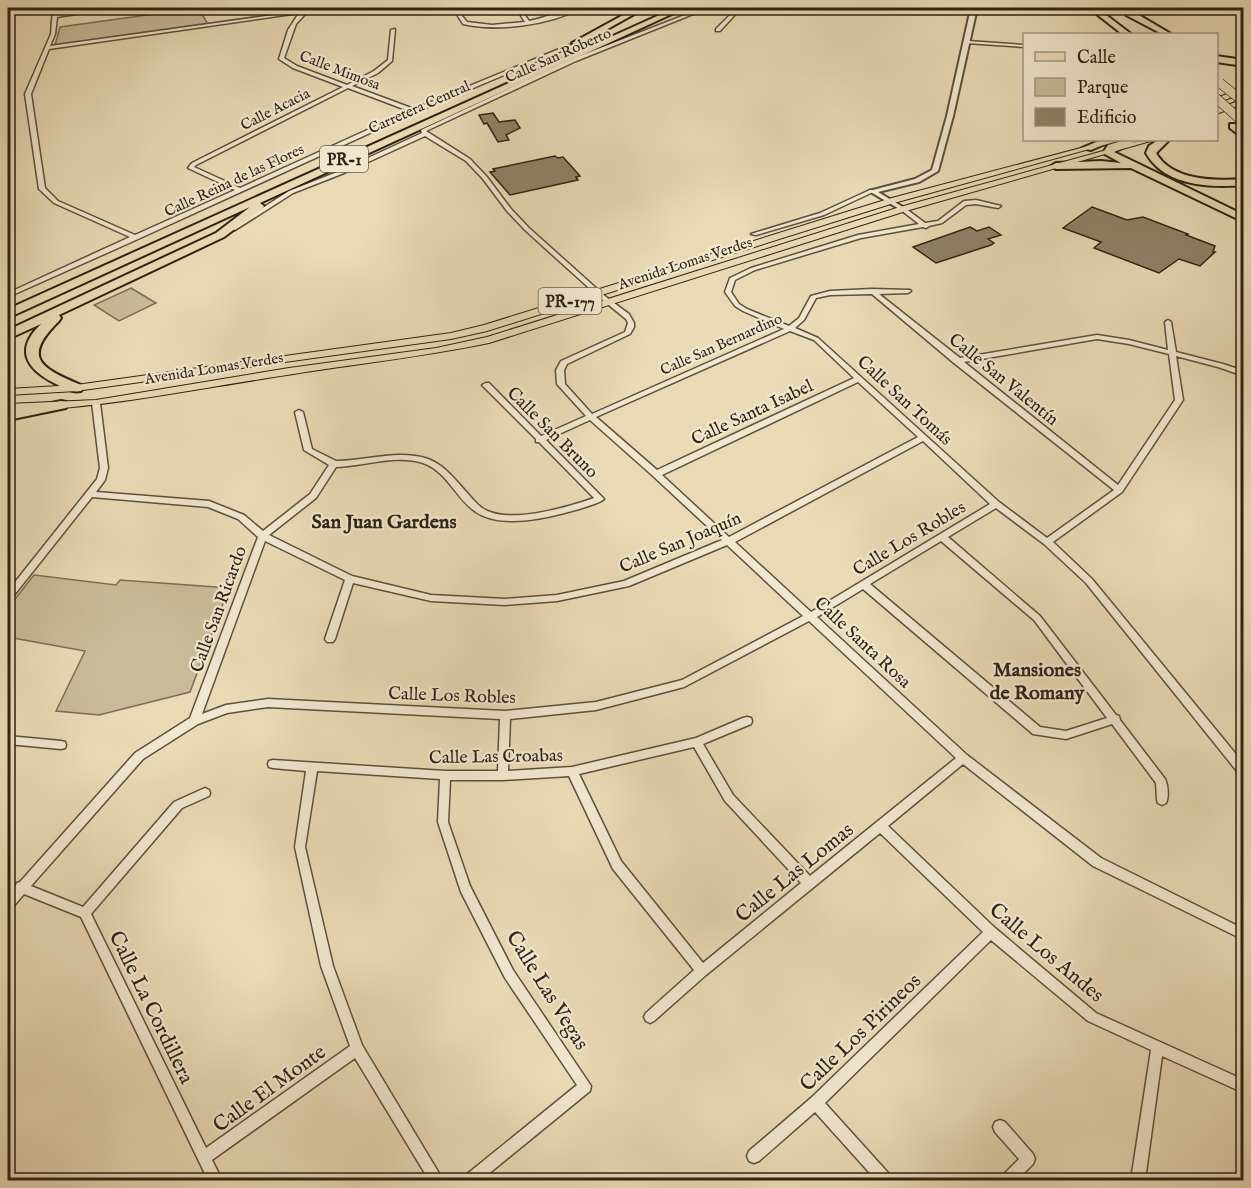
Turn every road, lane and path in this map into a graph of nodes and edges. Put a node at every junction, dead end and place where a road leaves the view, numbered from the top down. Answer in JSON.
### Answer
{"nodes":[{"id":1,"x":55,"y":8,"type":"edge"},
{"id":2,"x":114,"y":8,"type":"edge"},
{"id":3,"x":309,"y":8,"type":"edge"},
{"id":4,"x":461,"y":8,"type":"edge"},
{"id":5,"x":519,"y":8,"type":"edge"},
{"id":6,"x":579,"y":8,"type":"edge"},
{"id":7,"x":641,"y":8,"type":"edge"},
{"id":8,"x":660,"y":8,"type":"edge"},
{"id":9,"x":670,"y":8,"type":"edge"},
{"id":10,"x":681,"y":8,"type":"edge"},
{"id":11,"x":706,"y":8,"type":"edge"},
{"id":12,"x":740,"y":8,"type":"edge"},
{"id":13,"x":974,"y":8,"type":"edge"},
{"id":14,"x":1093,"y":8,"type":"edge"},
{"id":15,"x":1106,"y":8,"type":"edge"},
{"id":16,"x":1126,"y":10,"type":"edge"},
{"id":17,"x":300,"y":12,"type":"junction"},
{"id":18,"x":55,"y":16,"type":"junction"},
{"id":19,"x":527,"y":22,"type":"junction"},
{"id":20,"x":393,"y":30,"type":"dead end"},
{"id":21,"x":718,"y":30,"type":"dead end"},
{"id":22,"x":1126,"y":33,"type":"edge"},
{"id":23,"x":1139,"y":33,"type":"edge"},
{"id":24,"x":1156,"y":33,"type":"edge"},
{"id":25,"x":1165,"y":33,"type":"edge"},
{"id":26,"x":968,"y":42,"type":"junction"},
{"id":27,"x":571,"y":46,"type":"junction"},
{"id":28,"x":1023,"y":46,"type":"edge"},
{"id":29,"x":47,"y":48,"type":"junction"},
{"id":30,"x":1218,"y":58,"type":"edge"},
{"id":31,"x":1244,"y":63,"type":"edge"},
{"id":32,"x":526,"y":70,"type":"junction"},
{"id":33,"x":1218,"y":82,"type":"edge"},
{"id":34,"x":346,"y":86,"type":"junction"},
{"id":35,"x":1244,"y":90,"type":"edge"},
{"id":36,"x":1218,"y":99,"type":"edge"},
{"id":37,"x":1218,"y":102,"type":"edge"},
{"id":38,"x":1244,"y":102,"type":"edge"},
{"id":39,"x":414,"y":111,"type":"junction"},
{"id":40,"x":1218,"y":111,"type":"edge"},
{"id":41,"x":1218,"y":113,"type":"edge"},
{"id":42,"x":1240,"y":123,"type":"edge"},
{"id":43,"x":424,"y":132,"type":"junction"},
{"id":44,"x":1244,"y":136,"type":"edge"},
{"id":45,"x":1106,"y":141,"type":"edge"},
{"id":46,"x":1114,"y":141,"type":"edge"},
{"id":47,"x":1131,"y":141,"type":"edge"},
{"id":48,"x":1147,"y":141,"type":"edge"},
{"id":49,"x":1163,"y":141,"type":"edge"},
{"id":50,"x":1087,"y":148,"type":"junction"},
{"id":51,"x":1108,"y":153,"type":"junction"},
{"id":52,"x":1056,"y":166,"type":"junction"},
{"id":53,"x":1150,"y":174,"type":"junction"},
{"id":54,"x":305,"y":177,"type":"junction"},
{"id":55,"x":1244,"y":182,"type":"edge"},
{"id":56,"x":240,"y":190,"type":"junction"},
{"id":57,"x":872,"y":191,"type":"junction"},
{"id":58,"x":891,"y":201,"type":"junction"},
{"id":59,"x":998,"y":206,"type":"dead end"},
{"id":60,"x":903,"y":209,"type":"junction"},
{"id":61,"x":1244,"y":219,"type":"edge"},
{"id":62,"x":926,"y":226,"type":"junction"},
{"id":63,"x":754,"y":234,"type":"dead end"},
{"id":64,"x":220,"y":235,"type":"junction"},
{"id":65,"x":136,"y":238,"type":"junction"},
{"id":66,"x":872,"y":291,"type":"junction"},
{"id":67,"x":908,"y":291,"type":"dead end"},
{"id":68,"x":598,"y":292,"type":"junction"},
{"id":69,"x":8,"y":295,"type":"edge"},
{"id":70,"x":28,"y":296,"type":"junction"},
{"id":71,"x":8,"y":301,"type":"edge"},
{"id":72,"x":612,"y":304,"type":"junction"},
{"id":73,"x":8,"y":306,"type":"edge"},
{"id":74,"x":71,"y":306,"type":"junction"},
{"id":75,"x":8,"y":313,"type":"edge"},
{"id":76,"x":1168,"y":322,"type":"dead end"},
{"id":77,"x":789,"y":329,"type":"junction"},
{"id":78,"x":8,"y":335,"type":"edge"},
{"id":79,"x":1171,"y":353,"type":"junction"},
{"id":80,"x":957,"y":361,"type":"junction"},
{"id":81,"x":1244,"y":374,"type":"edge"},
{"id":82,"x":860,"y":378,"type":"junction"},
{"id":83,"x":486,"y":385,"type":"dead end"},
{"id":84,"x":76,"y":388,"type":"junction"},
{"id":85,"x":8,"y":392,"type":"edge"},
{"id":86,"x":96,"y":403,"type":"junction"},
{"id":87,"x":60,"y":405,"type":"junction"},
{"id":88,"x":8,"y":408,"type":"edge"},
{"id":89,"x":299,"y":412,"type":"dead end"},
{"id":90,"x":8,"y":416,"type":"edge"},
{"id":91,"x":590,"y":416,"type":"junction"},
{"id":92,"x":924,"y":437,"type":"junction"},
{"id":93,"x":539,"y":440,"type":"junction"},
{"id":94,"x":334,"y":464,"type":"junction"},
{"id":95,"x":656,"y":474,"type":"junction"},
{"id":96,"x":1119,"y":490,"type":"junction"},
{"id":97,"x":90,"y":494,"type":"junction"},
{"id":98,"x":996,"y":504,"type":"junction"},
{"id":99,"x":263,"y":536,"type":"junction"},
{"id":100,"x":943,"y":538,"type":"junction"},
{"id":101,"x":729,"y":541,"type":"junction"},
{"id":102,"x":1047,"y":542,"type":"junction"},
{"id":103,"x":350,"y":579,"type":"junction"},
{"id":104,"x":864,"y":584,"type":"junction"},
{"id":105,"x":8,"y":597,"type":"edge"},
{"id":106,"x":811,"y":616,"type":"junction"},
{"id":107,"x":330,"y":639,"type":"dead end"},
{"id":108,"x":506,"y":715,"type":"junction"},
{"id":109,"x":1115,"y":719,"type":"junction"},
{"id":110,"x":747,"y":721,"type":"dead end"},
{"id":111,"x":194,"y":722,"type":"junction"},
{"id":112,"x":8,"y":740,"type":"edge"},
{"id":113,"x":697,"y":742,"type":"junction"},
{"id":114,"x":61,"y":746,"type":"dead end"},
{"id":115,"x":1232,"y":757,"type":"junction"},
{"id":116,"x":963,"y":758,"type":"junction"},
{"id":117,"x":1244,"y":758,"type":"edge"},
{"id":118,"x":273,"y":764,"type":"dead end"},
{"id":119,"x":312,"y":767,"type":"junction"},
{"id":120,"x":573,"y":771,"type":"junction"},
{"id":121,"x":1244,"y":772,"type":"edge"},
{"id":122,"x":445,"y":775,"type":"junction"},
{"id":123,"x":503,"y":776,"type":"junction"},
{"id":124,"x":205,"y":794,"type":"dead end"},
{"id":125,"x":1162,"y":800,"type":"dead end"},
{"id":126,"x":881,"y":827,"type":"junction"},
{"id":127,"x":809,"y":883,"type":"junction"},
{"id":128,"x":21,"y":887,"type":"junction"},
{"id":129,"x":8,"y":904,"type":"edge"},
{"id":130,"x":85,"y":913,"type":"junction"},
{"id":131,"x":991,"y":932,"type":"junction"},
{"id":132,"x":1244,"y":935,"type":"edge"},
{"id":133,"x":702,"y":971,"type":"junction"},
{"id":134,"x":650,"y":1017,"type":"dead end"},
{"id":135,"x":1158,"y":1048,"type":"junction"},
{"id":136,"x":357,"y":1049,"type":"junction"},
{"id":137,"x":1244,"y":1087,"type":"edge"},
{"id":138,"x":816,"y":1103,"type":"junction"},
{"id":139,"x":1000,"y":1127,"type":"dead end"},
{"id":140,"x":754,"y":1156,"type":"dead end"},
{"id":141,"x":204,"y":1158,"type":"junction"},
{"id":142,"x":215,"y":1180,"type":"edge"},
{"id":143,"x":436,"y":1180,"type":"edge"},
{"id":144,"x":471,"y":1180,"type":"edge"},
{"id":145,"x":885,"y":1180,"type":"edge"},
{"id":146,"x":1008,"y":1180,"type":"edge"},
{"id":147,"x":1138,"y":1180,"type":"edge"}],
"edges":[{"from":1,"to":18,"type":"street"},
{"from":2,"to":18,"type":"street"},
{"from":3,"to":17,"type":"street"},
{"from":4,"to":19,"type":"street"},
{"from":5,"to":19,"type":"street"},
{"from":6,"to":19,"type":"street"},
{"from":7,"to":27,"type":"highway"},
{"from":8,"to":32,"type":"highway","name":"Carretera Central","number":"PR-1"},
{"from":9,"to":32,"type":"highway"},
{"from":10,"to":54,"type":"highway","name":"Carretera Central","number":"PR-1"},
{"from":11,"to":43,"type":"street","name":"Calle San Roberto"},
{"from":12,"to":21,"type":"street"},
{"from":13,"to":26,"type":"street"},
{"from":14,"to":22,"type":"highway"},
{"from":15,"to":23,"type":"highway"},
{"from":16,"to":24,"type":"highway"},
{"from":16,"to":25,"type":"highway"},
{"from":17,"to":29,"type":"street"},
{"from":17,"to":34,"type":"street","name":"Calle Mimosa"},
{"from":18,"to":29,"type":"street"},
{"from":20,"to":34,"type":"street","name":"Calle Acacia"},
{"from":26,"to":28,"type":"street"},
{"from":26,"to":57,"type":"street"},
{"from":27,"to":32,"type":"highway"},
{"from":27,"to":39,"type":"street","name":"Calle Reina de las Flores"},
{"from":29,"to":65,"type":"street"},
{"from":30,"to":31,"type":"highway"},
{"from":32,"to":70,"type":"highway","name":"Carretera Central","number":"PR-1"},
{"from":33,"to":38,"type":"highway","bridge":true},
{"from":34,"to":39,"type":"street","name":"Calle Mimosa"},
{"from":34,"to":56,"type":"street","name":"Calle Acacia"},
{"from":35,"to":36,"type":"main road"},
{"from":37,"to":42,"type":"highway","bridge":true},
{"from":38,"to":40,"type":"main road"},
{"from":39,"to":56,"type":"street","name":"Calle Reina de las Flores"},
{"from":41,"to":42,"type":"highway"},
{"from":42,"to":44,"type":"highway"},
{"from":43,"to":64,"type":"street","name":"Calle San Roberto"},
{"from":43,"to":68,"type":"street"},
{"from":45,"to":50,"type":"highway"},
{"from":46,"to":50,"type":"main road","name":"Avenida Lomas Verdes","number":"PR-177"},
{"from":47,"to":51,"type":"highway"},
{"from":48,"to":51,"type":"main road","name":"Avenida Lomas Verdes","number":"PR-177"},
{"from":49,"to":55,"type":"highway"},
{"from":50,"to":58,"type":"main road","name":"Avenida Lomas Verdes","number":"PR-177"},
{"from":51,"to":52,"type":"main road","name":"Avenida Lomas Verdes","number":"PR-177"},
{"from":51,"to":53,"type":"highway"},
{"from":52,"to":53,"type":"highway"},
{"from":52,"to":60,"type":"main road","name":"Avenida Lomas Verdes","number":"PR-177"},
{"from":53,"to":61,"type":"highway"},
{"from":54,"to":64,"type":"highway"},
{"from":54,"to":75,"type":"highway","name":"Carretera Central","number":"PR-1"},
{"from":56,"to":65,"type":"street","name":"Calle Reina de las Flores"},
{"from":57,"to":58,"type":"street"},
{"from":57,"to":63,"type":"street"},
{"from":58,"to":60,"type":"street"},
{"from":58,"to":68,"type":"main road","name":"Avenida Lomas Verdes","number":"PR-177"},
{"from":59,"to":62,"type":"street","name":"Calle San Tomás"},
{"from":60,"to":62,"type":"street"},
{"from":60,"to":72,"type":"main road","name":"Avenida Lomas Verdes","number":"PR-177"},
{"from":62,"to":77,"type":"street","name":"Calle San Tomás"},
{"from":64,"to":74,"type":"highway"},
{"from":65,"to":69,"type":"street","name":"Calle Reina de las Flores"},
{"from":66,"to":67,"type":"street","name":"Calle San Bernardino"},
{"from":66,"to":77,"type":"street","name":"Calle San Bernardino"},
{"from":66,"to":80,"type":"street","name":"Calle San Valentín"},
{"from":68,"to":72,"type":"street"},
{"from":68,"to":84,"type":"main road","name":"Avenida Lomas Verdes","number":"PR-177"},
{"from":70,"to":71,"type":"highway"},
{"from":70,"to":73,"type":"highway","name":"Carretera Central","number":"PR-1"},
{"from":72,"to":86,"type":"main road","name":"Avenida Lomas Verdes","number":"PR-177"},
{"from":72,"to":91,"type":"street","name":"Calle Santa Rosa"},
{"from":74,"to":78,"type":"highway"},
{"from":74,"to":84,"type":"highway"},
{"from":76,"to":79,"type":"street"},
{"from":77,"to":82,"type":"street","name":"Calle San Tomás"},
{"from":77,"to":91,"type":"street","name":"Calle San Bernardino"},
{"from":79,"to":80,"type":"street"},
{"from":79,"to":81,"type":"street"},
{"from":79,"to":96,"type":"street"},
{"from":80,"to":96,"type":"street","name":"Calle San Valentín"},
{"from":82,"to":92,"type":"street","name":"Calle San Tomás"},
{"from":82,"to":95,"type":"street","name":"Calle Santa Isabel"},
{"from":83,"to":93,"type":"street","name":"Calle San Bruno"},
{"from":84,"to":85,"type":"main road","name":"Avenida Lomas Verdes","number":"PR-177"},
{"from":86,"to":87,"type":"main road","name":"Avenida Lomas Verdes","number":"PR-177"},
{"from":86,"to":97,"type":"street"},
{"from":87,"to":88,"type":"main road","name":"Avenida Lomas Verdes","number":"PR-177"},
{"from":87,"to":90,"type":"highway"},
{"from":89,"to":94,"type":"street"},
{"from":91,"to":93,"type":"street","name":"Calle San Bernardino"},
{"from":91,"to":95,"type":"street","name":"Calle Santa Rosa"},
{"from":92,"to":98,"type":"street","name":"Calle San Tomás"},
{"from":92,"to":101,"type":"street","name":"Calle San Joaquín"},
{"from":93,"to":94,"type":"street","name":"Calle San Bruno"},
{"from":94,"to":99,"type":"street","name":"Calle San Ricardo"},
{"from":95,"to":101,"type":"street","name":"Calle Santa Rosa"},
{"from":96,"to":102,"type":"street"},
{"from":97,"to":99,"type":"street","name":"Calle San Joaquín"},
{"from":97,"to":105,"type":"street"},
{"from":98,"to":100,"type":"street","name":"Calle Los Robles"},
{"from":98,"to":102,"type":"street","name":"Calle San Tomás"},
{"from":99,"to":103,"type":"street","name":"Calle San Joaquín"},
{"from":99,"to":111,"type":"street","name":"Calle San Ricardo"},
{"from":100,"to":104,"type":"street","name":"Calle Los Robles"},
{"from":100,"to":109,"type":"street"},
{"from":101,"to":103,"type":"street","name":"Calle San Joaquín"},
{"from":101,"to":106,"type":"street","name":"Calle Santa Rosa"},
{"from":102,"to":115,"type":"street","name":"Calle San Tomás"},
{"from":103,"to":107,"type":"street"},
{"from":104,"to":106,"type":"street","name":"Calle Los Robles"},
{"from":104,"to":109,"type":"street"},
{"from":106,"to":108,"type":"street","name":"Calle Los Robles"},
{"from":106,"to":116,"type":"street","name":"Calle Santa Rosa"},
{"from":108,"to":111,"type":"street","name":"Calle Los Robles"},
{"from":108,"to":123,"type":"street"},
{"from":109,"to":125,"type":"street"},
{"from":110,"to":113,"type":"street","name":"Calle Las Croabas"},
{"from":111,"to":128,"type":"street","name":"Calle Los Robles"},
{"from":112,"to":114,"type":"street"},
{"from":113,"to":120,"type":"street","name":"Calle Las Croabas"},
{"from":113,"to":127,"type":"street"},
{"from":115,"to":117,"type":"street"},
{"from":115,"to":121,"type":"street","name":"Calle San Tomás"},
{"from":116,"to":126,"type":"street","name":"Calle Las Lomas"},
{"from":116,"to":132,"type":"street","name":"Calle Santa Rosa"},
{"from":118,"to":119,"type":"street","name":"Calle Las Croabas"},
{"from":119,"to":122,"type":"street","name":"Calle Las Croabas"},
{"from":119,"to":136,"type":"street"},
{"from":120,"to":123,"type":"street","name":"Calle Las Croabas"},
{"from":120,"to":133,"type":"street"},
{"from":122,"to":123,"type":"street","name":"Calle Las Croabas"},
{"from":122,"to":144,"type":"street","name":"Calle Las Vegas"},
{"from":124,"to":130,"type":"street"},
{"from":126,"to":127,"type":"street","name":"Calle Las Lomas"},
{"from":126,"to":131,"type":"street","name":"Calle Los Andes"},
{"from":127,"to":133,"type":"street","name":"Calle Las Lomas"},
{"from":128,"to":129,"type":"street","name":"Calle Los Robles"},
{"from":128,"to":130,"type":"street"},
{"from":130,"to":141,"type":"street","name":"Calle La Cordillera"},
{"from":131,"to":135,"type":"street","name":"Calle Los Andes"},
{"from":131,"to":138,"type":"street","name":"Calle Los Pirineos"},
{"from":133,"to":134,"type":"street","name":"Calle Las Lomas"},
{"from":135,"to":137,"type":"street","name":"Calle Los Andes"},
{"from":135,"to":147,"type":"street"},
{"from":136,"to":141,"type":"street","name":"Calle El Monte"},
{"from":136,"to":143,"type":"street"},
{"from":138,"to":140,"type":"street","name":"Calle Los Pirineos"},
{"from":138,"to":145,"type":"street"},
{"from":139,"to":146,"type":"street"},
{"from":141,"to":142,"type":"street","name":"Calle La Cordillera"}]}
